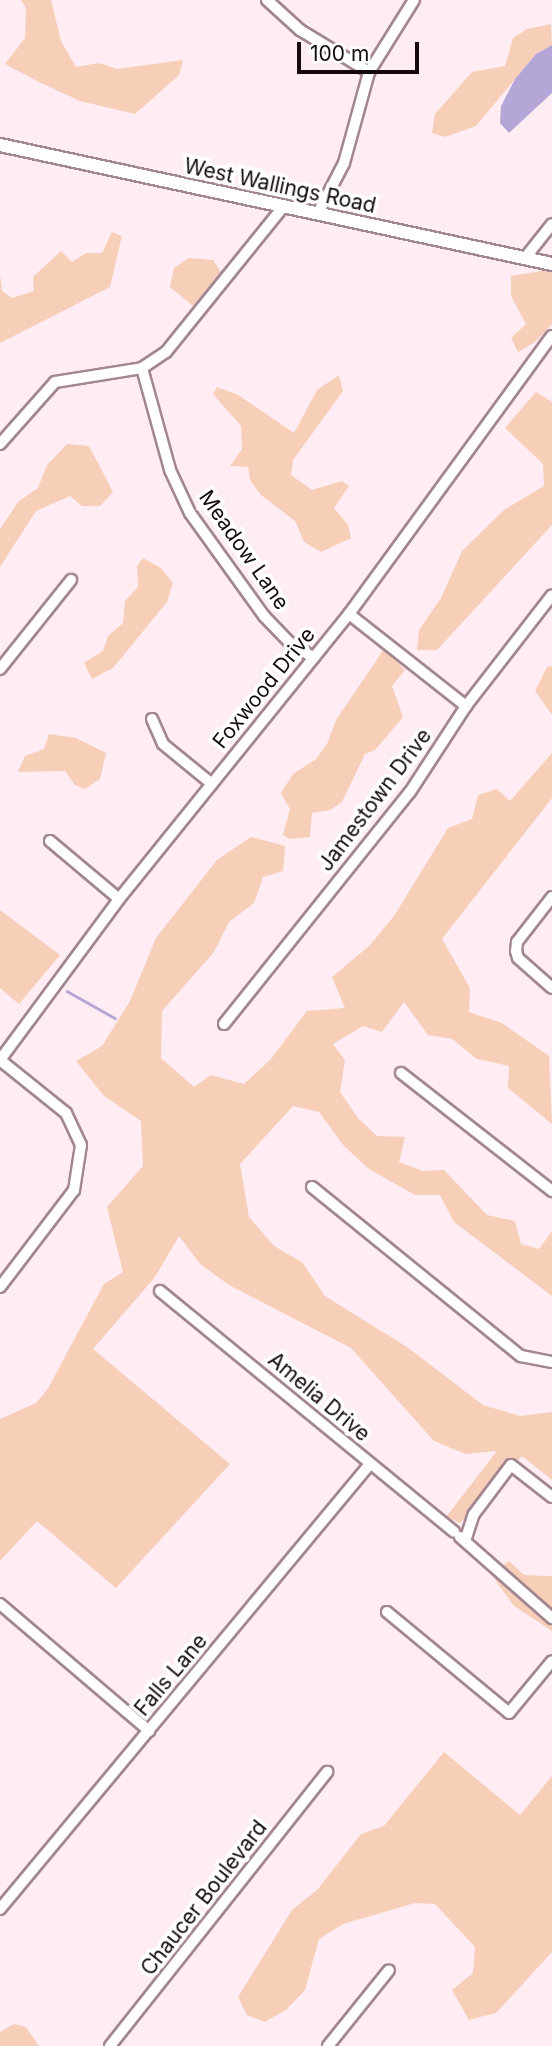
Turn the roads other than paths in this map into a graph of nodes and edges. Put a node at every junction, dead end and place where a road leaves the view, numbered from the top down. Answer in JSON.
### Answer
{"nodes":[{"id":1,"x":267,"y":0,"type":"edge"},
{"id":2,"x":414,"y":0,"type":"edge"},
{"id":3,"x":369,"y":72,"type":"junction"},
{"id":4,"x":0,"y":145,"type":"edge"},
{"id":5,"x":283,"y":207,"type":"junction"},
{"id":6,"x":318,"y":213,"type":"junction"},
{"id":7,"x":552,"y":224,"type":"edge"},
{"id":8,"x":525,"y":258,"type":"junction"},
{"id":9,"x":552,"y":264,"type":"edge"},
{"id":10,"x":552,"y":336,"type":"edge"},
{"id":11,"x":142,"y":368,"type":"junction"},
{"id":12,"x":0,"y":444,"type":"edge"},
{"id":13,"x":71,"y":580,"type":"dead end"},
{"id":14,"x":552,"y":595,"type":"edge"},
{"id":15,"x":349,"y":614,"type":"junction"},
{"id":16,"x":314,"y":658,"type":"junction"},
{"id":17,"x":0,"y":669,"type":"edge"},
{"id":18,"x":466,"y":706,"type":"junction"},
{"id":19,"x":152,"y":719,"type":"dead end"},
{"id":20,"x":212,"y":784,"type":"junction"},
{"id":21,"x":50,"y":841,"type":"dead end"},
{"id":22,"x":552,"y":897,"type":"edge"},
{"id":23,"x":119,"y":899,"type":"junction"},
{"id":24,"x":552,"y":988,"type":"edge"},
{"id":25,"x":224,"y":1024,"type":"dead end"},
{"id":26,"x":0,"y":1060,"type":"edge"},
{"id":27,"x":401,"y":1073,"type":"dead end"},
{"id":28,"x":312,"y":1187,"type":"dead end"},
{"id":29,"x":552,"y":1191,"type":"edge"},
{"id":30,"x":0,"y":1287,"type":"edge"},
{"id":31,"x":160,"y":1291,"type":"dead end"},
{"id":32,"x":552,"y":1362,"type":"edge"},
{"id":33,"x":370,"y":1464,"type":"junction"},
{"id":34,"x":552,"y":1497,"type":"edge"},
{"id":35,"x":460,"y":1537,"type":"junction"},
{"id":36,"x":0,"y":1604,"type":"edge"},
{"id":37,"x":387,"y":1612,"type":"dead end"},
{"id":38,"x":552,"y":1618,"type":"edge"},
{"id":39,"x":552,"y":1661,"type":"edge"},
{"id":40,"x":149,"y":1731,"type":"junction"},
{"id":41,"x":327,"y":1772,"type":"dead end"},
{"id":42,"x":0,"y":1909,"type":"edge"},
{"id":43,"x":389,"y":1970,"type":"dead end"},
{"id":44,"x":110,"y":2046,"type":"edge"},
{"id":45,"x":328,"y":2046,"type":"edge"}],
"edges":[{"from":1,"to":3,"type":"street"},
{"from":2,"to":3,"type":"street"},
{"from":3,"to":6,"type":"street"},
{"from":4,"to":5,"type":"street","name":"West Wallings Road"},
{"from":5,"to":6,"type":"street","name":"West Wallings Road"},
{"from":5,"to":11,"type":"street"},
{"from":6,"to":8,"type":"street","name":"West Wallings Road"},
{"from":7,"to":8,"type":"street"},
{"from":8,"to":9,"type":"street","name":"West Wallings Road"},
{"from":10,"to":15,"type":"street","name":"Foxwood Drive"},
{"from":11,"to":12,"type":"street"},
{"from":11,"to":16,"type":"street","name":"Meadow Lane"},
{"from":13,"to":17,"type":"street"},
{"from":14,"to":18,"type":"street","name":"Jamestown Drive"},
{"from":15,"to":16,"type":"street","name":"Foxwood Drive"},
{"from":15,"to":18,"type":"street"},
{"from":16,"to":20,"type":"street","name":"Foxwood Drive"},
{"from":18,"to":25,"type":"street","name":"Jamestown Drive"},
{"from":19,"to":20,"type":"street"},
{"from":20,"to":23,"type":"street","name":"Foxwood Drive"},
{"from":21,"to":23,"type":"street"},
{"from":22,"to":24,"type":"street"},
{"from":23,"to":26,"type":"street","name":"Foxwood Drive"},
{"from":26,"to":30,"type":"street"},
{"from":27,"to":29,"type":"street"},
{"from":28,"to":32,"type":"street"},
{"from":31,"to":33,"type":"street","name":"Amelia Drive"},
{"from":33,"to":35,"type":"street","name":"Amelia Drive"},
{"from":33,"to":40,"type":"street","name":"Falls Lane"},
{"from":34,"to":35,"type":"street"},
{"from":35,"to":38,"type":"street","name":"Amelia Drive"},
{"from":36,"to":40,"type":"street"},
{"from":37,"to":39,"type":"street"},
{"from":40,"to":42,"type":"street","name":"Falls Lane"},
{"from":41,"to":44,"type":"street","name":"Chaucer Boulevard"},
{"from":43,"to":45,"type":"street"}]}
